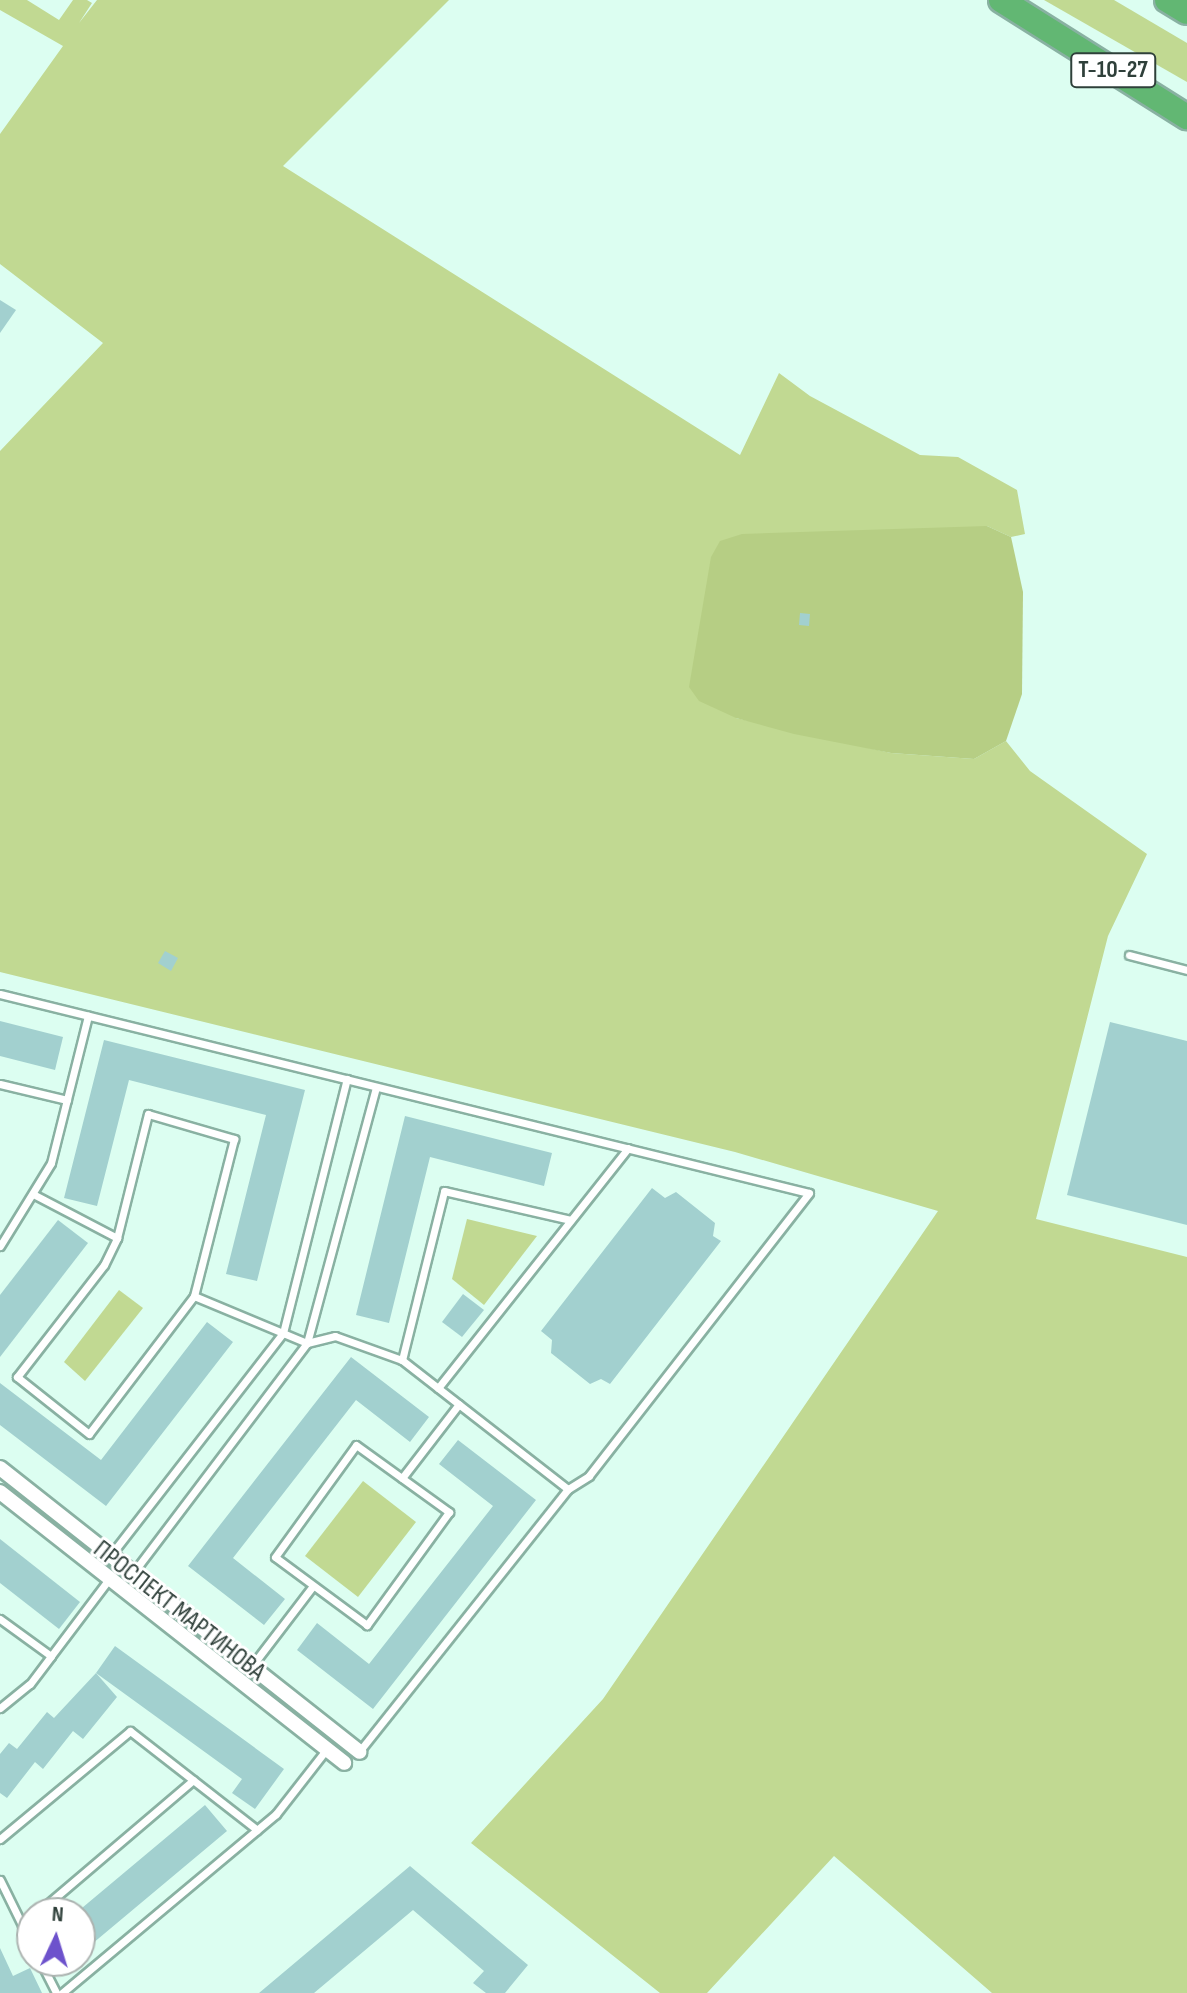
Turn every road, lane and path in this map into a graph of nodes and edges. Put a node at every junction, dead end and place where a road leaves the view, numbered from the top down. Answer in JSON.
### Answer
{"nodes":[{"id":1,"x":1001,"y":0,"type":"edge"},
{"id":2,"x":1167,"y":0,"type":"edge"},
{"id":3,"x":1187,"y":12,"type":"edge"},
{"id":4,"x":1187,"y":117,"type":"edge"},
{"id":5,"x":1129,"y":955,"type":"dead end"},
{"id":6,"x":1187,"y":970,"type":"edge"},
{"id":7,"x":0,"y":994,"type":"edge"},
{"id":8,"x":88,"y":1016,"type":"junction"},
{"id":9,"x":347,"y":1079,"type":"junction"},
{"id":10,"x":0,"y":1084,"type":"edge"},
{"id":11,"x":376,"y":1087,"type":"junction"},
{"id":12,"x":67,"y":1100,"type":"junction"},
{"id":13,"x":628,"y":1148,"type":"junction"},
{"id":14,"x":33,"y":1194,"type":"junction"},
{"id":15,"x":571,"y":1220,"type":"junction"},
{"id":16,"x":117,"y":1238,"type":"junction"},
{"id":17,"x":0,"y":1246,"type":"edge"},
{"id":18,"x":194,"y":1296,"type":"junction"},
{"id":19,"x":283,"y":1333,"type":"junction"},
{"id":20,"x":307,"y":1343,"type":"junction"},
{"id":21,"x":402,"y":1360,"type":"junction"},
{"id":22,"x":438,"y":1388,"type":"junction"},
{"id":23,"x":459,"y":1404,"type":"junction"},
{"id":24,"x":0,"y":1468,"type":"edge"},
{"id":25,"x":402,"y":1478,"type":"junction"},
{"id":26,"x":568,"y":1489,"type":"junction"},
{"id":27,"x":0,"y":1492,"type":"edge"},
{"id":28,"x":121,"y":1565,"type":"junction"},
{"id":29,"x":109,"y":1579,"type":"junction"},
{"id":30,"x":313,"y":1586,"type":"junction"},
{"id":31,"x":0,"y":1619,"type":"edge"},
{"id":32,"x":51,"y":1656,"type":"junction"},
{"id":33,"x":251,"y":1667,"type":"junction"},
{"id":34,"x":0,"y":1708,"type":"edge"},
{"id":35,"x":326,"y":1750,"type":"junction"},
{"id":36,"x":359,"y":1752,"type":"joint"},
{"id":37,"x":344,"y":1763,"type":"dead end"},
{"id":38,"x":193,"y":1780,"type":"junction"},
{"id":39,"x":257,"y":1830,"type":"junction"},
{"id":40,"x":0,"y":1839,"type":"edge"},
{"id":41,"x":0,"y":1880,"type":"edge"},
{"id":42,"x":56,"y":1897,"type":"edge"},
{"id":43,"x":16,"y":1913,"type":"edge"},
{"id":44,"x":59,"y":1993,"type":"edge"}],
"edges":[{"from":1,"to":4,"type":"highway","number":"Т-10-27"},
{"from":2,"to":3,"type":"highway"},
{"from":5,"to":6,"type":"lane"},
{"from":7,"to":8,"type":"lane"},
{"from":8,"to":9,"type":"lane"},
{"from":8,"to":12,"type":"lane"},
{"from":9,"to":11,"type":"lane"},
{"from":9,"to":19,"type":"lane"},
{"from":10,"to":12,"type":"lane"},
{"from":11,"to":13,"type":"lane"},
{"from":11,"to":20,"type":"lane"},
{"from":12,"to":14,"type":"lane"},
{"from":13,"to":15,"type":"lane"},
{"from":13,"to":26,"type":"lane"},
{"from":14,"to":16,"type":"lane"},
{"from":14,"to":17,"type":"lane"},
{"from":15,"to":21,"type":"lane"},
{"from":15,"to":22,"type":"lane"},
{"from":16,"to":18,"type":"lane"},
{"from":16,"to":18,"type":"lane"},
{"from":18,"to":19,"type":"lane"},
{"from":19,"to":20,"type":"lane"},
{"from":19,"to":28,"type":"lane"},
{"from":20,"to":21,"type":"lane"},
{"from":20,"to":28,"type":"lane"},
{"from":21,"to":22,"type":"lane"},
{"from":22,"to":23,"type":"lane"},
{"from":23,"to":25,"type":"lane"},
{"from":23,"to":26,"type":"lane"},
{"from":24,"to":28,"type":"street","name":"ПРОСПЕКТ МАРТИНОВА"},
{"from":25,"to":30,"type":"lane"},
{"from":25,"to":30,"type":"lane"},
{"from":26,"to":36,"type":"lane"},
{"from":27,"to":29,"type":"street","name":"ПРОСПЕКТ МАРТИНОВА"},
{"from":28,"to":29,"type":"street"},
{"from":28,"to":33,"type":"street","name":"ПРОСПЕКТ МАРТИНОВА"},
{"from":29,"to":32,"type":"lane"},
{"from":29,"to":35,"type":"street","name":"ПРОСПЕКТ МАРТИНОВА"},
{"from":30,"to":33,"type":"lane"},
{"from":31,"to":32,"type":"lane"},
{"from":32,"to":34,"type":"lane"},
{"from":33,"to":36,"type":"street","name":"ПРОСПЕКТ МАРТИНОВА"},
{"from":35,"to":37,"type":"street","name":"ПРОСПЕКТ МАРТИНОВА"},
{"from":35,"to":39,"type":"lane"},
{"from":38,"to":39,"type":"lane"},
{"from":38,"to":40,"type":"lane"},
{"from":38,"to":42,"type":"lane"},
{"from":39,"to":44,"type":"lane"},
{"from":41,"to":43,"type":"lane"}]}
